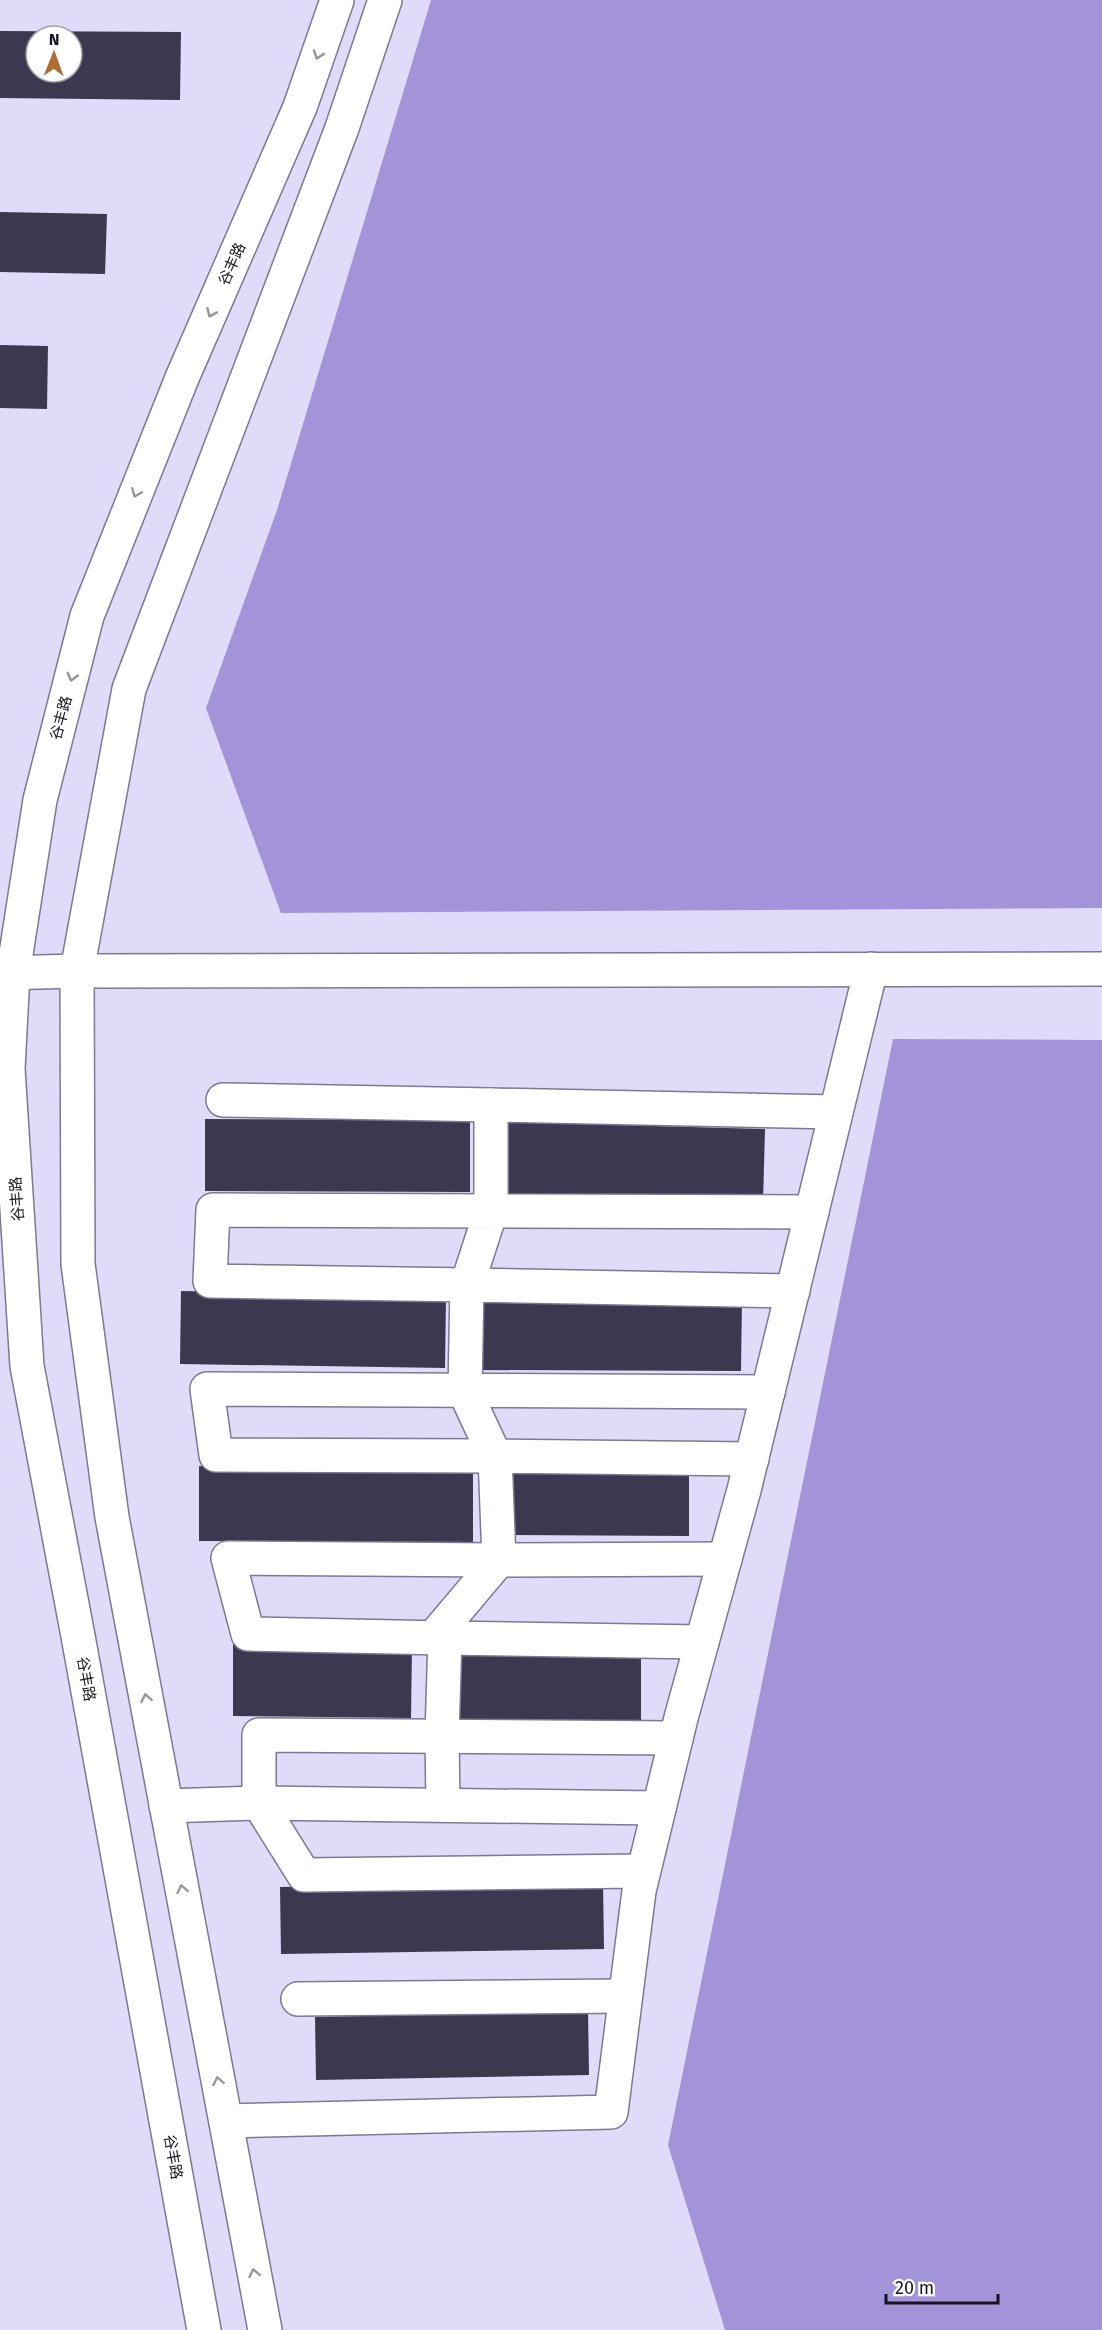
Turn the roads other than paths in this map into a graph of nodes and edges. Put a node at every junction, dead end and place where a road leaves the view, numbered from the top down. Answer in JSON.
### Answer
{"nodes":[{"id":1,"x":337,"y":0,"type":"edge"},
{"id":2,"x":385,"y":0,"type":"edge"},
{"id":3,"x":871,"y":969,"type":"junction"},
{"id":4,"x":1102,"y":969,"type":"edge"},
{"id":5,"x":77,"y":970,"type":"junction"},
{"id":6,"x":6,"y":973,"type":"edge"},
{"id":7,"x":223,"y":1100,"type":"dead end"},
{"id":8,"x":491,"y":1105,"type":"junction"},
{"id":9,"x":836,"y":1112,"type":"junction"},
{"id":10,"x":491,"y":1211,"type":"junction"},
{"id":11,"x":812,"y":1212,"type":"junction"},
{"id":12,"x":467,"y":1285,"type":"junction"},
{"id":13,"x":793,"y":1291,"type":"junction"},
{"id":14,"x":465,"y":1392,"type":"junction"},
{"id":15,"x":768,"y":1392,"type":"junction"},
{"id":16,"x":495,"y":1456,"type":"junction"},
{"id":17,"x":752,"y":1459,"type":"junction"},
{"id":18,"x":725,"y":1559,"type":"junction"},
{"id":19,"x":499,"y":1560,"type":"junction"},
{"id":20,"x":439,"y":1638,"type":"junction"},
{"id":21,"x":702,"y":1642,"type":"junction"},
{"id":22,"x":442,"y":1735,"type":"junction"},
{"id":23,"x":676,"y":1738,"type":"junction"},
{"id":24,"x":259,"y":1803,"type":"junction"},
{"id":25,"x":443,"y":1805,"type":"junction"},
{"id":26,"x":166,"y":1806,"type":"junction"},
{"id":27,"x":659,"y":1808,"type":"junction"},
{"id":28,"x":644,"y":1870,"type":"junction"},
{"id":29,"x":625,"y":1996,"type":"junction"},
{"id":30,"x":298,"y":1999,"type":"dead end"},
{"id":31,"x":226,"y":2121,"type":"junction"},
{"id":32,"x":204,"y":2330,"type":"edge"},
{"id":33,"x":265,"y":2330,"type":"edge"}],
"edges":[{"from":1,"to":6,"type":"street","name":"谷丰路","one_way":true},
{"from":2,"to":5,"type":"street"},
{"from":3,"to":4,"type":"street"},
{"from":3,"to":5,"type":"street"},
{"from":3,"to":9,"type":"street"},
{"from":5,"to":6,"type":"street"},
{"from":26,"to":5,"type":"street","one_way":true},
{"from":6,"to":32,"type":"street","name":"谷丰路"},
{"from":7,"to":8,"type":"street"},
{"from":8,"to":9,"type":"street"},
{"from":8,"to":10,"type":"street"},
{"from":9,"to":11,"type":"street"},
{"from":10,"to":11,"type":"street"},
{"from":10,"to":12,"type":"street"},
{"from":10,"to":12,"type":"street"},
{"from":11,"to":13,"type":"street"},
{"from":12,"to":13,"type":"street"},
{"from":12,"to":14,"type":"street"},
{"from":13,"to":15,"type":"street"},
{"from":14,"to":15,"type":"street"},
{"from":14,"to":16,"type":"street"},
{"from":14,"to":16,"type":"street"},
{"from":15,"to":17,"type":"street"},
{"from":16,"to":17,"type":"street"},
{"from":16,"to":19,"type":"street"},
{"from":17,"to":18,"type":"street"},
{"from":18,"to":19,"type":"street"},
{"from":18,"to":21,"type":"street"},
{"from":19,"to":20,"type":"street"},
{"from":19,"to":20,"type":"street"},
{"from":20,"to":21,"type":"street"},
{"from":20,"to":22,"type":"street"},
{"from":21,"to":23,"type":"street"},
{"from":22,"to":23,"type":"street"},
{"from":22,"to":24,"type":"street"},
{"from":22,"to":25,"type":"street"},
{"from":23,"to":27,"type":"street"},
{"from":24,"to":25,"type":"street"},
{"from":24,"to":26,"type":"street"},
{"from":24,"to":28,"type":"street"},
{"from":25,"to":27,"type":"street"},
{"from":31,"to":26,"type":"street","one_way":true},
{"from":27,"to":28,"type":"street"},
{"from":28,"to":29,"type":"street"},
{"from":29,"to":30,"type":"street"},
{"from":29,"to":31,"type":"street"},
{"from":33,"to":31,"type":"street","one_way":true}]}
